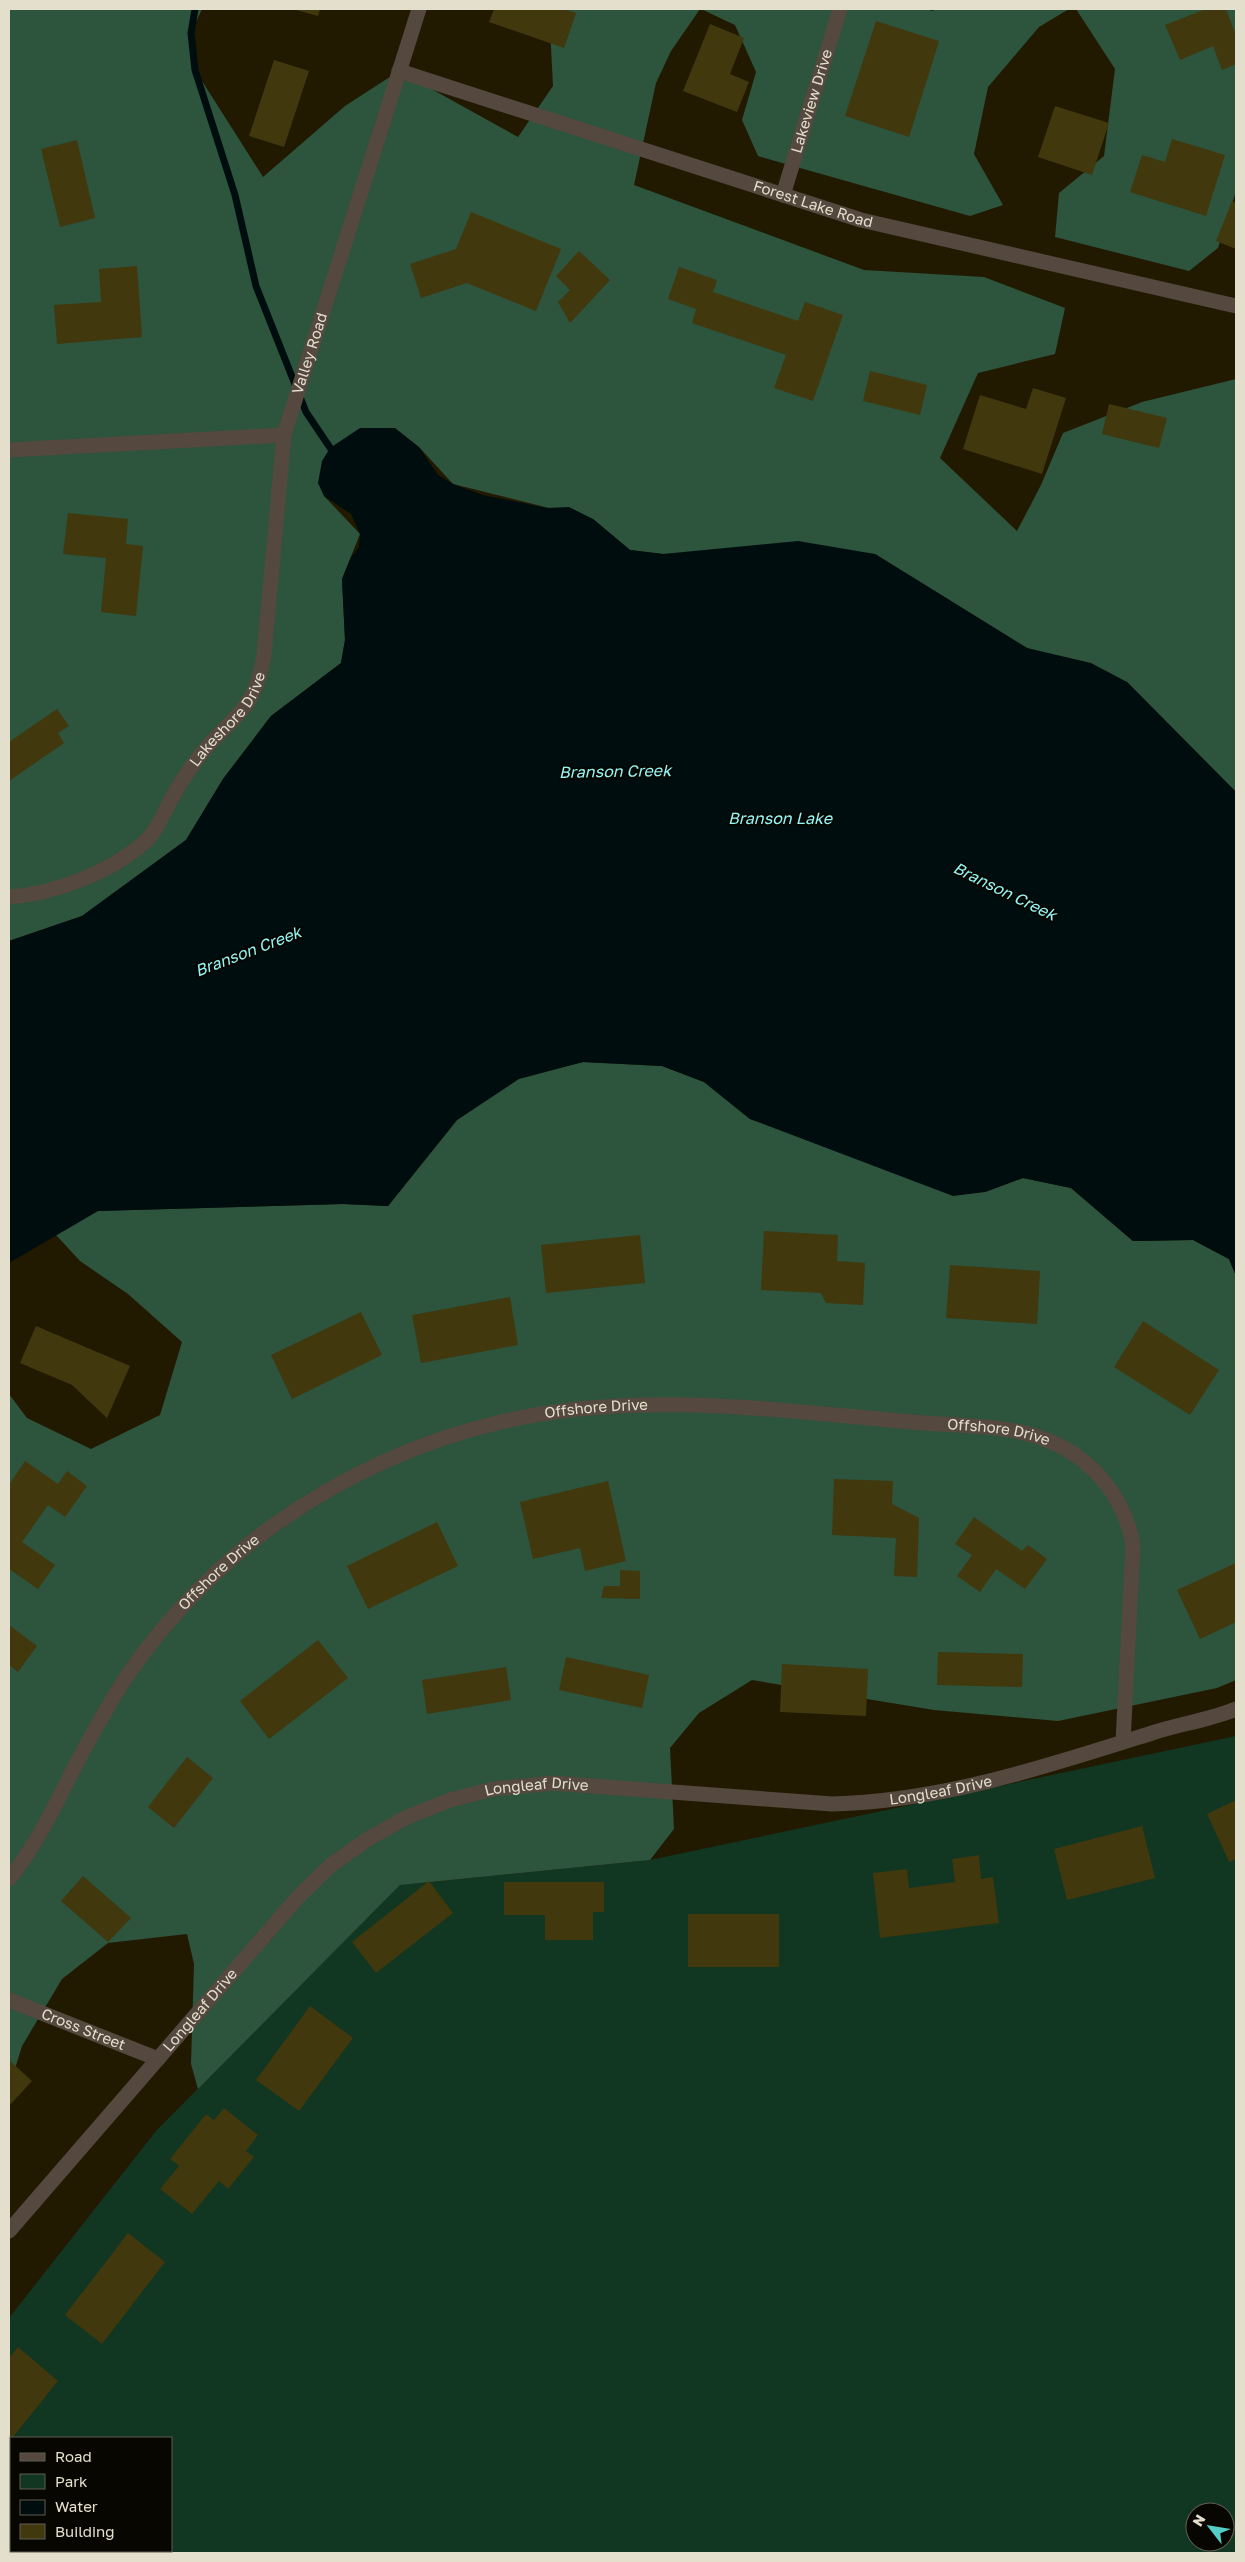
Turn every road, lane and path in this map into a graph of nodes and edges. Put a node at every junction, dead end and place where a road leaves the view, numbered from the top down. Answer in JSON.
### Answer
{"nodes":[{"id":1,"x":419,"y":9,"type":"edge"},
{"id":2,"x":840,"y":9,"type":"edge"},
{"id":3,"x":399,"y":72,"type":"junction"},
{"id":4,"x":782,"y":195,"type":"junction"},
{"id":5,"x":1236,"y":306,"type":"edge"},
{"id":6,"x":284,"y":435,"type":"junction"},
{"id":7,"x":9,"y":450,"type":"edge"},
{"id":8,"x":9,"y":896,"type":"edge"},
{"id":9,"x":1236,"y":1710,"type":"edge"},
{"id":10,"x":1123,"y":1742,"type":"junction"},
{"id":11,"x":9,"y":1879,"type":"edge"},
{"id":12,"x":9,"y":2000,"type":"edge"},
{"id":13,"x":158,"y":2059,"type":"junction"},
{"id":14,"x":9,"y":2231,"type":"edge"}],
"edges":[{"from":1,"to":3,"type":"street","name":"Valley Road"},
{"from":2,"to":4,"type":"street","name":"Lakeview Drive"},
{"from":3,"to":4,"type":"street","name":"Forest Lake Road"},
{"from":3,"to":6,"type":"street","name":"Valley Road"},
{"from":4,"to":5,"type":"street","name":"Forest Lake Road"},
{"from":6,"to":7,"type":"street"},
{"from":6,"to":8,"type":"street","name":"Lakeshore Drive"},
{"from":9,"to":10,"type":"street","name":"Longleaf Drive"},
{"from":10,"to":11,"type":"street","name":"Offshore Drive"},
{"from":10,"to":13,"type":"street","name":"Longleaf Drive"},
{"from":12,"to":13,"type":"street","name":"Cross Street"},
{"from":13,"to":14,"type":"street","name":"Longleaf Drive"}]}
